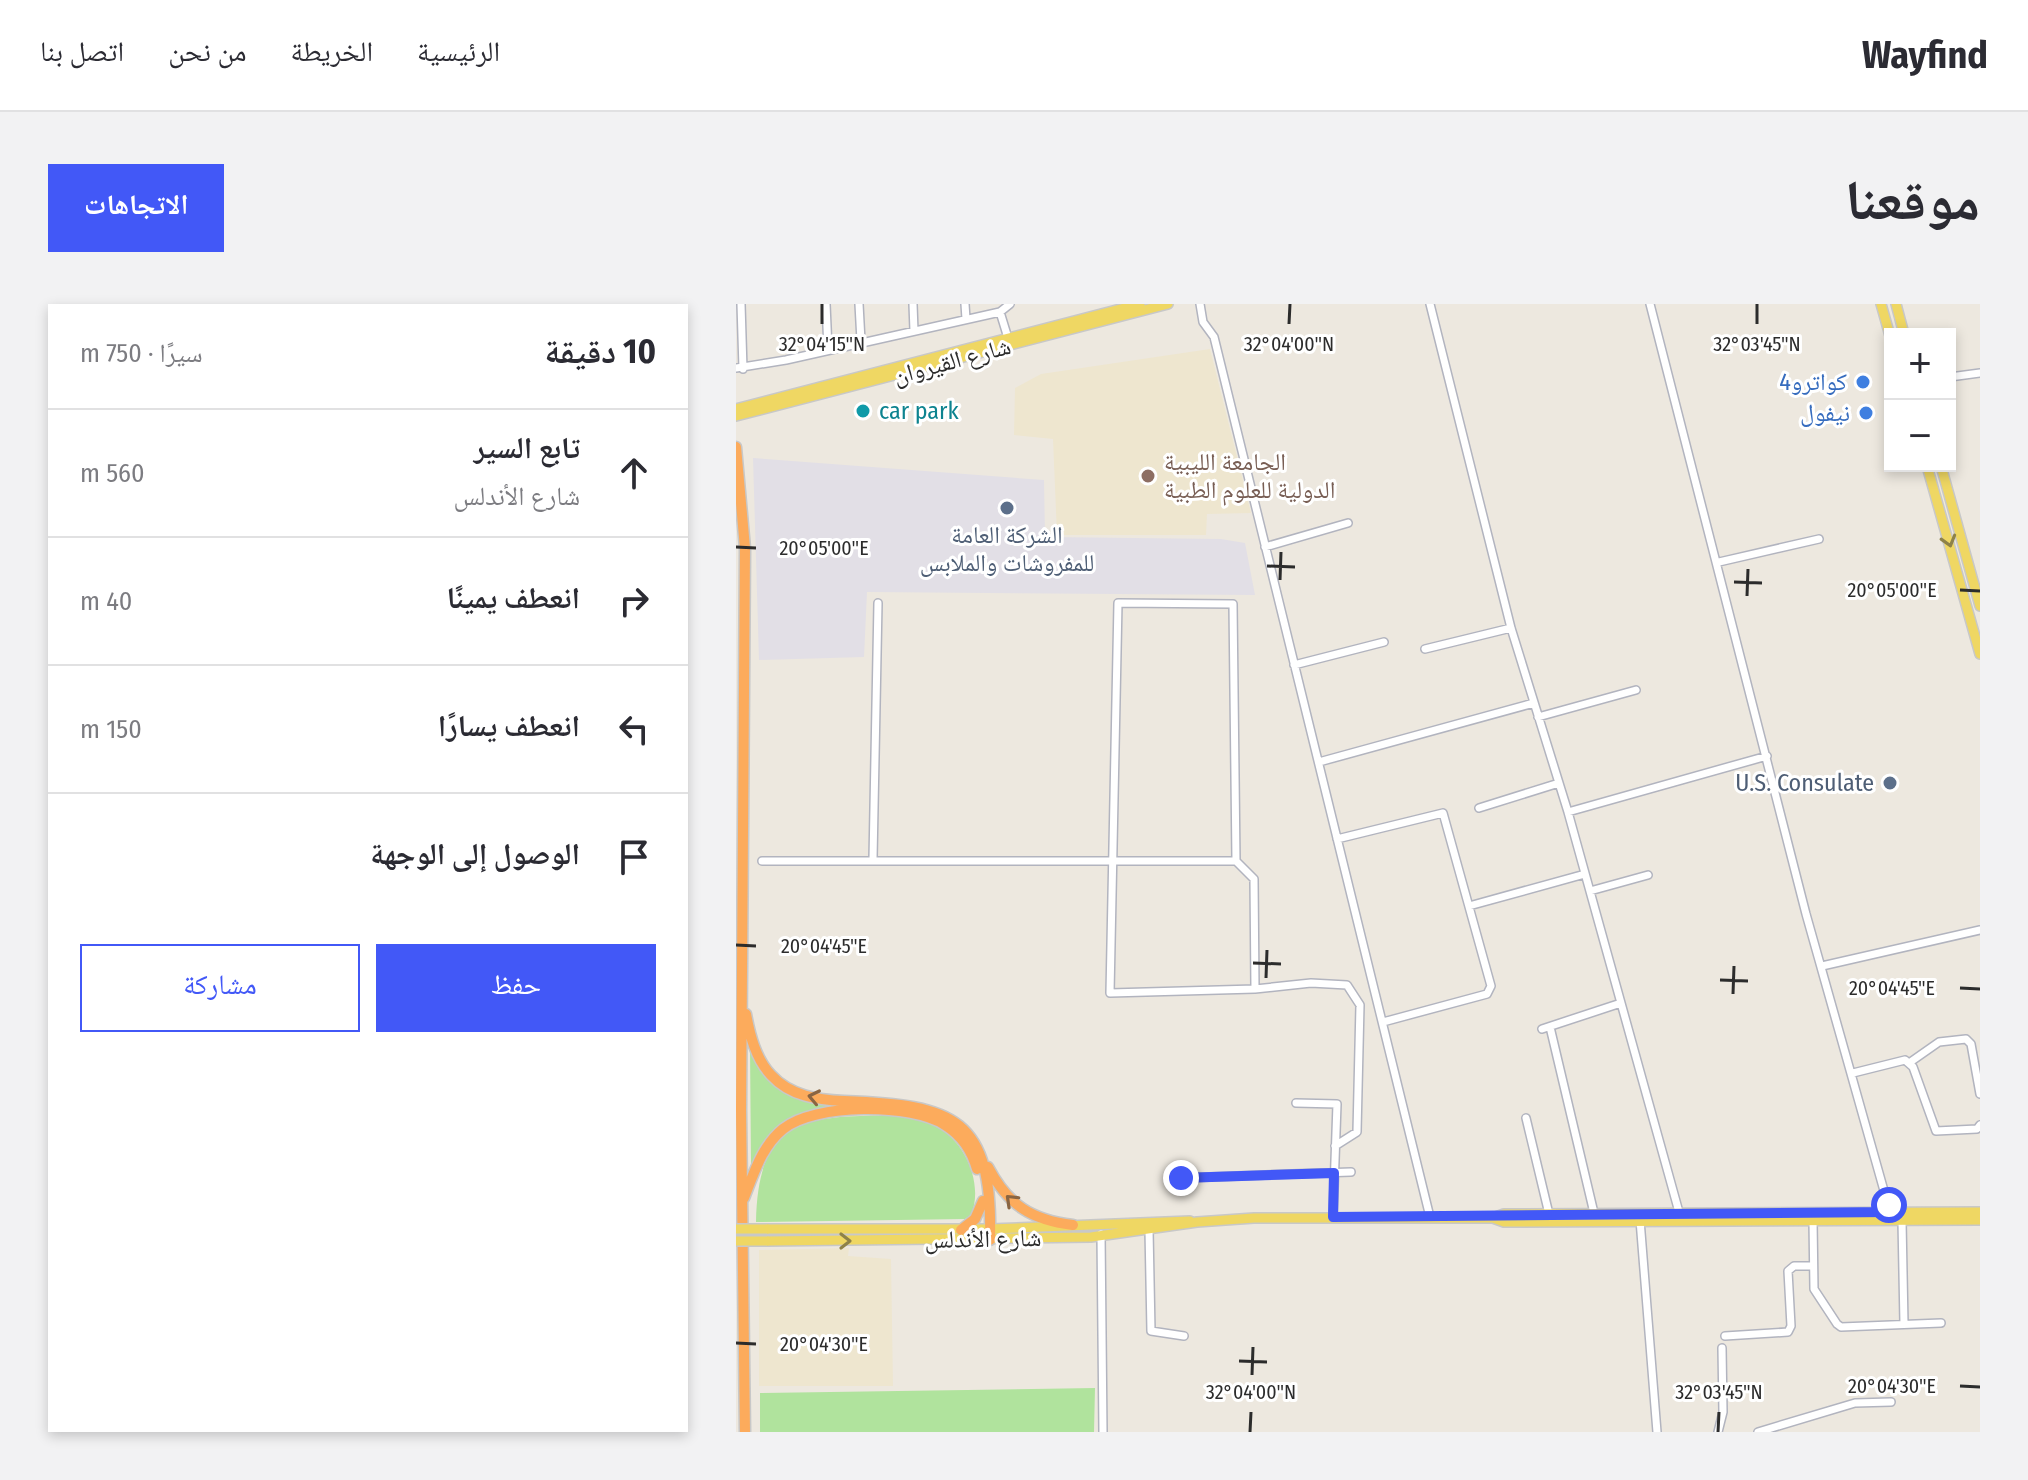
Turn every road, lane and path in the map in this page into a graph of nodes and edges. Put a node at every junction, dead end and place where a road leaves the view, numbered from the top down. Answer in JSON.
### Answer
{"nodes":[{"id":1,"x":741,"y":304,"type":"edge"},
{"id":2,"x":826,"y":304,"type":"edge"},
{"id":3,"x":859,"y":304,"type":"edge"},
{"id":4,"x":913,"y":304,"type":"edge"},
{"id":5,"x":965,"y":304,"type":"edge"},
{"id":6,"x":1010,"y":304,"type":"edge"},
{"id":7,"x":1140,"y":304,"type":"edge"},
{"id":8,"x":1168,"y":304,"type":"edge"},
{"id":9,"x":1200,"y":304,"type":"edge"},
{"id":10,"x":1430,"y":304,"type":"edge"},
{"id":11,"x":1650,"y":304,"type":"edge"},
{"id":12,"x":1881,"y":304,"type":"edge"},
{"id":13,"x":1896,"y":304,"type":"edge"},
{"id":14,"x":1000,"y":312,"type":"junction"},
{"id":15,"x":966,"y":319,"type":"junction"},
{"id":16,"x":1888,"y":328,"type":"edge"},
{"id":17,"x":1902,"y":328,"type":"edge"},
{"id":18,"x":914,"y":331,"type":"junction"},
{"id":19,"x":1008,"y":338,"type":"junction"},
{"id":20,"x":861,"y":341,"type":"junction"},
{"id":21,"x":828,"y":349,"type":"junction"},
{"id":22,"x":740,"y":369,"type":"edge"},
{"id":23,"x":1980,"y":373,"type":"edge"},
{"id":24,"x":1956,"y":376,"type":"edge"},
{"id":25,"x":751,"y":408,"type":"junction"},
{"id":26,"x":736,"y":409,"type":"edge"},
{"id":27,"x":736,"y":416,"type":"edge"},
{"id":28,"x":736,"y":447,"type":"edge"},
{"id":29,"x":1929,"y":472,"type":"edge"},
{"id":30,"x":1943,"y":472,"type":"edge"},
{"id":31,"x":1348,"y":523,"type":"dead end"},
{"id":32,"x":1819,"y":539,"type":"dead end"},
{"id":33,"x":1265,"y":547,"type":"junction"},
{"id":34,"x":1719,"y":562,"type":"junction"},
{"id":35,"x":878,"y":603,"type":"dead end"},
{"id":36,"x":1980,"y":606,"type":"edge"},
{"id":37,"x":1511,"y":628,"type":"junction"},
{"id":38,"x":1384,"y":642,"type":"dead end"},
{"id":39,"x":1425,"y":649,"type":"dead end"},
{"id":40,"x":1980,"y":654,"type":"edge"},
{"id":41,"x":1294,"y":665,"type":"junction"},
{"id":42,"x":1636,"y":690,"type":"dead end"},
{"id":43,"x":1534,"y":703,"type":"junction"},
{"id":44,"x":1538,"y":717,"type":"junction"},
{"id":45,"x":1767,"y":756,"type":"junction"},
{"id":46,"x":1319,"y":762,"type":"junction"},
{"id":47,"x":1559,"y":783,"type":"junction"},
{"id":48,"x":1479,"y":808,"type":"dead end"},
{"id":49,"x":1568,"y":812,"type":"junction"},
{"id":50,"x":1337,"y":839,"type":"junction"},
{"id":51,"x":873,"y":859,"type":"junction"},
{"id":52,"x":762,"y":861,"type":"dead end"},
{"id":53,"x":1236,"y":861,"type":"junction"},
{"id":54,"x":1113,"y":863,"type":"junction"},
{"id":55,"x":1585,"y":874,"type":"junction"},
{"id":56,"x":1648,"y":875,"type":"dead end"},
{"id":57,"x":1590,"y":891,"type":"junction"},
{"id":58,"x":1469,"y":906,"type":"junction"},
{"id":59,"x":1980,"y":930,"type":"edge"},
{"id":60,"x":1822,"y":966,"type":"junction"},
{"id":61,"x":1255,"y":989,"type":"junction"},
{"id":62,"x":742,"y":997,"type":"junction"},
{"id":63,"x":1621,"y":1003,"type":"junction"},
{"id":64,"x":1383,"y":1022,"type":"junction"},
{"id":65,"x":1909,"y":1063,"type":"junction"},
{"id":66,"x":1853,"y":1073,"type":"junction"},
{"id":67,"x":1980,"y":1094,"type":"edge"},
{"id":68,"x":1296,"y":1103,"type":"dead end"},
{"id":69,"x":1526,"y":1118,"type":"dead end"},
{"id":70,"x":1980,"y":1125,"type":"edge"},
{"id":71,"x":974,"y":1143,"type":"junction"},
{"id":72,"x":1335,"y":1146,"type":"junction"},
{"id":73,"x":1351,"y":1172,"type":"dead end"},
{"id":74,"x":1334,"y":1173,"type":"junction"},
{"id":75,"x":1181,"y":1178,"type":"dead end"},
{"id":76,"x":983,"y":1201,"type":"junction"},
{"id":77,"x":742,"y":1204,"type":"junction"},
{"id":78,"x":1679,"y":1212,"type":"junction"},
{"id":79,"x":1890,"y":1212,"type":"junction"},
{"id":80,"x":1980,"y":1212,"type":"edge"},
{"id":81,"x":1594,"y":1213,"type":"junction"},
{"id":82,"x":1549,"y":1214,"type":"junction"},
{"id":83,"x":1333,"y":1217,"type":"junction"},
{"id":84,"x":1430,"y":1217,"type":"junction"},
{"id":85,"x":1834,"y":1217,"type":"junction"},
{"id":86,"x":1493,"y":1218,"type":"junction"},
{"id":87,"x":1640,"y":1220,"type":"junction"},
{"id":88,"x":1980,"y":1220,"type":"edge"},
{"id":89,"x":1813,"y":1221,"type":"junction"},
{"id":90,"x":1902,"y":1221,"type":"junction"},
{"id":91,"x":1197,"y":1222,"type":"junction"},
{"id":92,"x":1101,"y":1224,"type":"junction"},
{"id":93,"x":1073,"y":1225,"type":"junction"},
{"id":94,"x":736,"y":1229,"type":"edge"},
{"id":95,"x":961,"y":1230,"type":"junction"},
{"id":96,"x":1149,"y":1230,"type":"junction"},
{"id":97,"x":987,"y":1235,"type":"junction"},
{"id":98,"x":1101,"y":1236,"type":"junction"},
{"id":99,"x":736,"y":1241,"type":"edge"},
{"id":100,"x":1812,"y":1266,"type":"junction"},
{"id":101,"x":1941,"y":1323,"type":"dead end"},
{"id":102,"x":1904,"y":1324,"type":"junction"},
{"id":103,"x":1184,"y":1336,"type":"dead end"},
{"id":104,"x":1725,"y":1336,"type":"dead end"},
{"id":105,"x":1722,"y":1348,"type":"dead end"},
{"id":106,"x":1891,"y":1402,"type":"dead end"},
{"id":107,"x":745,"y":1432,"type":"edge"},
{"id":108,"x":1103,"y":1432,"type":"edge"},
{"id":109,"x":1657,"y":1432,"type":"edge"},
{"id":110,"x":1718,"y":1432,"type":"edge"},
{"id":111,"x":1758,"y":1432,"type":"edge"}],
"edges":[{"from":1,"to":22,"type":"street"},
{"from":2,"to":21,"type":"street"},
{"from":3,"to":20,"type":"street"},
{"from":4,"to":18,"type":"street"},
{"from":5,"to":15,"type":"street"},
{"from":6,"to":14,"type":"street"},
{"from":7,"to":19,"type":"main road","name":"شارع القيروان"},
{"from":8,"to":25,"type":"main road","name":"شارع القيروان"},
{"from":9,"to":33,"type":"street"},
{"from":10,"to":37,"type":"street"},
{"from":11,"to":34,"type":"street"},
{"from":12,"to":16,"type":"main road"},
{"from":13,"to":17,"type":"main road"},
{"from":14,"to":15,"type":"street"},
{"from":14,"to":19,"type":"street"},
{"from":15,"to":18,"type":"street"},
{"from":18,"to":20,"type":"street"},
{"from":19,"to":25,"type":"main road","name":"شارع القيروان"},
{"from":20,"to":21,"type":"street"},
{"from":21,"to":22,"type":"street"},
{"from":23,"to":24,"type":"street"},
{"from":25,"to":26,"type":"main road","name":"شارع القيروان"},
{"from":25,"to":27,"type":"main road","name":"شارع القيروان"},
{"from":28,"to":62,"type":"highway"},
{"from":29,"to":40,"type":"main road","one_way":true},
{"from":30,"to":36,"type":"main road"},
{"from":31,"to":33,"type":"street"},
{"from":32,"to":34,"type":"street"},
{"from":33,"to":41,"type":"street"},
{"from":34,"to":45,"type":"street"},
{"from":35,"to":51,"type":"street"},
{"from":37,"to":39,"type":"street"},
{"from":37,"to":43,"type":"street"},
{"from":38,"to":41,"type":"street"},
{"from":41,"to":46,"type":"street"},
{"from":42,"to":44,"type":"street"},
{"from":43,"to":44,"type":"street"},
{"from":43,"to":46,"type":"street"},
{"from":44,"to":47,"type":"street"},
{"from":45,"to":49,"type":"street"},
{"from":45,"to":60,"type":"street"},
{"from":46,"to":50,"type":"street"},
{"from":47,"to":48,"type":"street"},
{"from":47,"to":49,"type":"street"},
{"from":49,"to":55,"type":"street"},
{"from":50,"to":58,"type":"street"},
{"from":50,"to":64,"type":"street"},
{"from":51,"to":52,"type":"street"},
{"from":51,"to":54,"type":"street"},
{"from":53,"to":54,"type":"street"},
{"from":53,"to":54,"type":"street"},
{"from":53,"to":61,"type":"street"},
{"from":54,"to":61,"type":"street"},
{"from":55,"to":57,"type":"street"},
{"from":55,"to":58,"type":"street"},
{"from":56,"to":57,"type":"street"},
{"from":57,"to":63,"type":"street"},
{"from":58,"to":64,"type":"street"},
{"from":59,"to":60,"type":"street"},
{"from":60,"to":66,"type":"street"},
{"from":61,"to":72,"type":"street"},
{"from":71,"to":62,"type":"highway","one_way":true},
{"from":62,"to":77,"type":"highway"},
{"from":63,"to":78,"type":"street"},
{"from":63,"to":81,"type":"street"},
{"from":64,"to":84,"type":"street"},
{"from":65,"to":66,"type":"street"},
{"from":65,"to":67,"type":"street"},
{"from":65,"to":70,"type":"street"},
{"from":66,"to":79,"type":"street"},
{"from":68,"to":72,"type":"street"},
{"from":69,"to":82,"type":"street"},
{"from":93,"to":71,"type":"highway","one_way":true},
{"from":71,"to":97,"type":"highway"},
{"from":72,"to":74,"type":"street"},
{"from":73,"to":74,"type":"street"},
{"from":74,"to":75,"type":"street"},
{"from":74,"to":83,"type":"street"},
{"from":76,"to":77,"type":"highway"},
{"from":76,"to":95,"type":"highway"},
{"from":76,"to":97,"type":"highway"},
{"from":77,"to":107,"type":"highway"},
{"from":78,"to":81,"type":"main road","name":"شارع الأندلس"},
{"from":78,"to":85,"type":"main road","name":"شارع الأندلس"},
{"from":79,"to":80,"type":"main road","name":"شارع الأندلس"},
{"from":79,"to":85,"type":"main road","name":"شارع الأندلس"},
{"from":81,"to":82,"type":"main road","name":"شارع الأندلس"},
{"from":82,"to":86,"type":"main road","name":"شارع الأندلس"},
{"from":83,"to":84,"type":"main road","name":"شارع الأندلس"},
{"from":83,"to":91,"type":"main road","name":"شارع الأندلس"},
{"from":84,"to":86,"type":"main road","name":"شارع الأندلس"},
{"from":85,"to":89,"type":"main road","name":"شارع الأندلس"},
{"from":85,"to":90,"type":"main road","name":"شارع الأندلس"},
{"from":86,"to":87,"type":"main road","name":"شارع الأندلس"},
{"from":87,"to":89,"type":"main road","name":"شارع الأندلس"},
{"from":87,"to":109,"type":"street"},
{"from":88,"to":90,"type":"main road","name":"شارع الأندلس"},
{"from":89,"to":100,"type":"street"},
{"from":90,"to":102,"type":"street"},
{"from":91,"to":92,"type":"main road","name":"شارع الأندلس"},
{"from":91,"to":96,"type":"main road","name":"شارع الأندلس"},
{"from":92,"to":93,"type":"main road","name":"شارع الأندلس"},
{"from":92,"to":98,"type":"street"},
{"from":93,"to":97,"type":"main road","name":"شارع الأندلس"},
{"from":94,"to":95,"type":"main road","name":"شارع الأندلس","bridge":true},
{"from":95,"to":97,"type":"main road","name":"شارع الأندلس"},
{"from":96,"to":98,"type":"main road","name":"شارع الأندلس"},
{"from":96,"to":103,"type":"street"},
{"from":97,"to":98,"type":"main road","name":"شارع الأندلس"},
{"from":99,"to":97,"type":"main road","name":"شارع الأندلس","one_way":true,"bridge":true},
{"from":98,"to":108,"type":"street"},
{"from":100,"to":102,"type":"street"},
{"from":100,"to":104,"type":"street"},
{"from":101,"to":102,"type":"street"},
{"from":105,"to":110,"type":"street"},
{"from":106,"to":111,"type":"street"}]}
